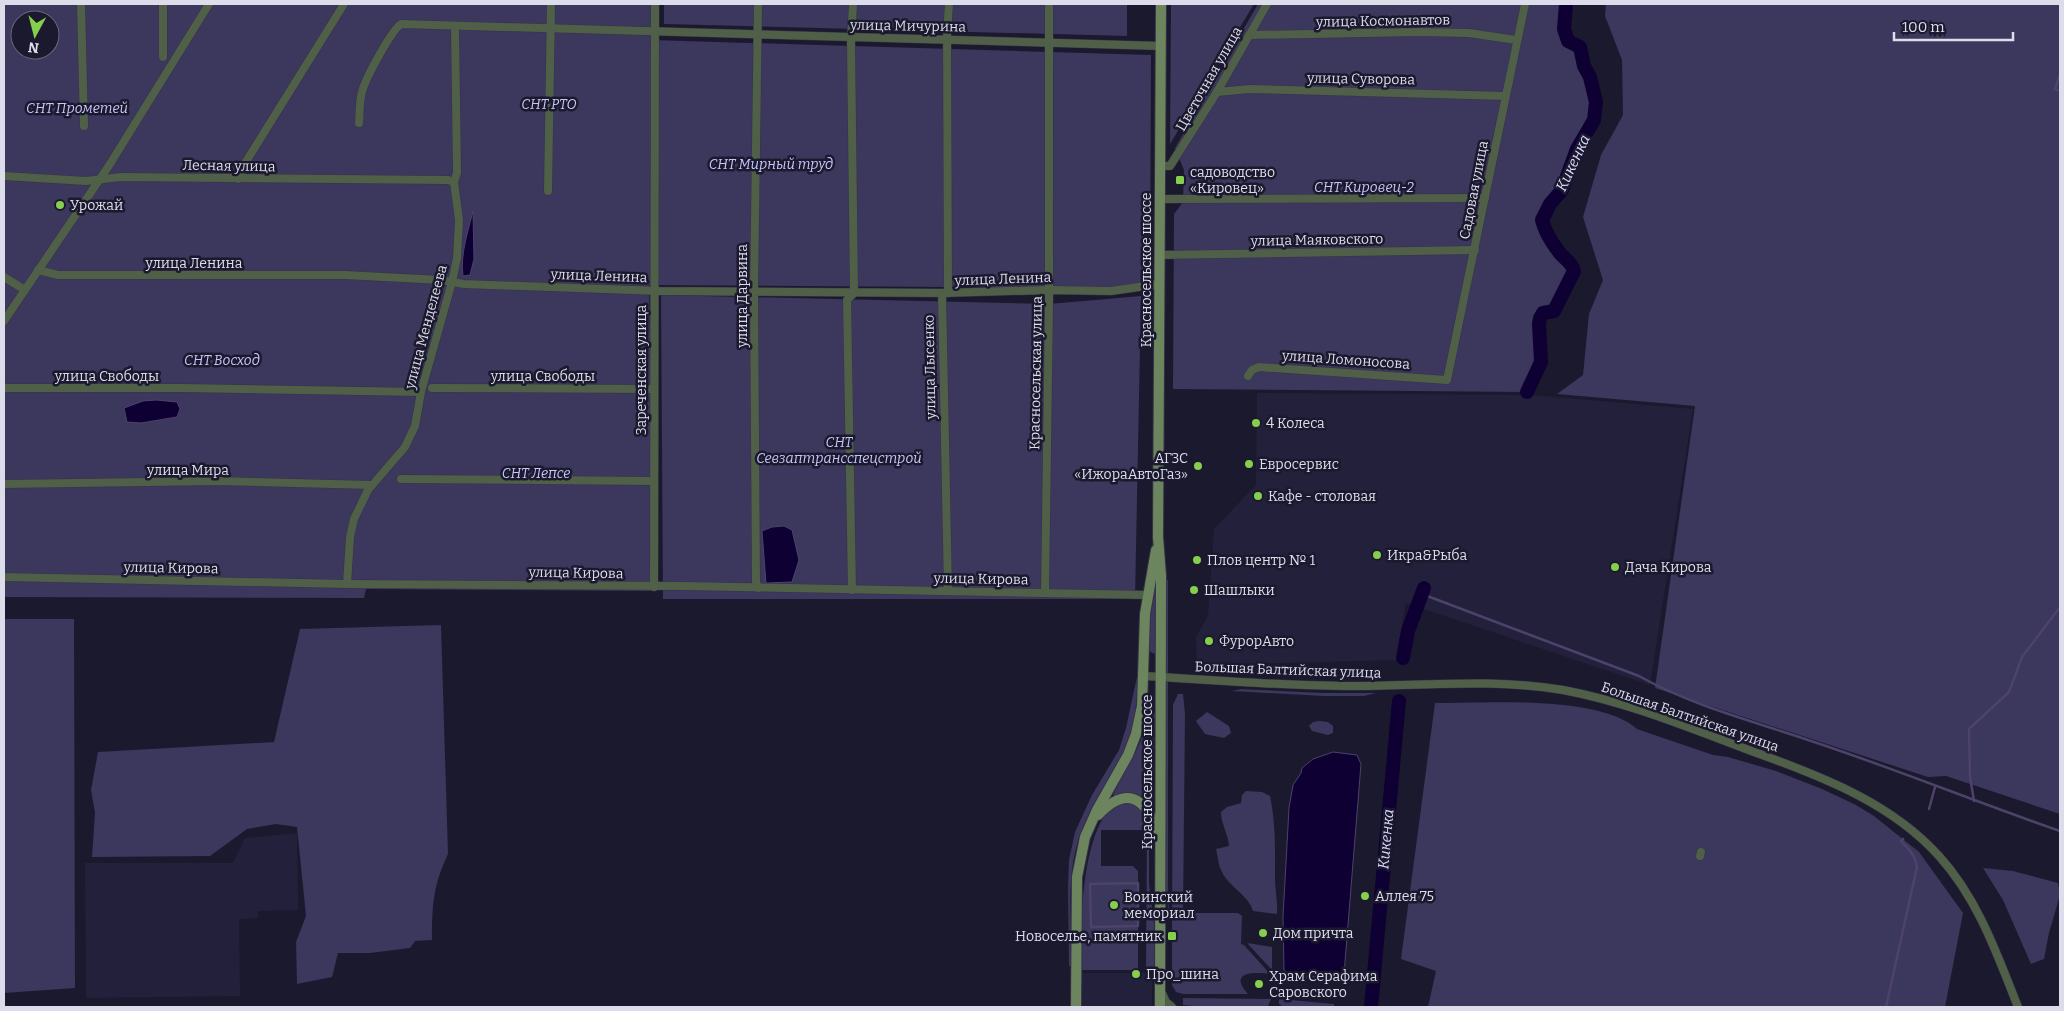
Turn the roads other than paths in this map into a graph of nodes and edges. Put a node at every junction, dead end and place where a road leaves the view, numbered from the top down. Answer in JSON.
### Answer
{"nodes":[{"id":1,"x":81,"y":4,"type":"edge"},
{"id":2,"x":163,"y":4,"type":"edge"},
{"id":3,"x":209,"y":4,"type":"edge"},
{"id":4,"x":344,"y":4,"type":"edge"},
{"id":5,"x":551,"y":4,"type":"edge"},
{"id":6,"x":655,"y":4,"type":"edge"},
{"id":7,"x":758,"y":4,"type":"edge"},
{"id":8,"x":853,"y":4,"type":"edge"},
{"id":9,"x":949,"y":4,"type":"edge"},
{"id":10,"x":1049,"y":4,"type":"edge"},
{"id":11,"x":1161,"y":4,"type":"edge"},
{"id":12,"x":1267,"y":4,"type":"edge"},
{"id":13,"x":1525,"y":4,"type":"edge"},
{"id":14,"x":455,"y":27,"type":"junction"},
{"id":15,"x":550,"y":28,"type":"junction"},
{"id":16,"x":655,"y":31,"type":"junction"},
{"id":17,"x":757,"y":33,"type":"junction"},
{"id":18,"x":1249,"y":35,"type":"junction"},
{"id":19,"x":851,"y":38,"type":"junction"},
{"id":20,"x":947,"y":39,"type":"junction"},
{"id":21,"x":1516,"y":40,"type":"junction"},
{"id":22,"x":1048,"y":42,"type":"junction"},
{"id":23,"x":1161,"y":46,"type":"junction"},
{"id":24,"x":163,"y":57,"type":"dead end"},
{"id":25,"x":1217,"y":92,"type":"junction"},
{"id":26,"x":1505,"y":96,"type":"junction"},
{"id":27,"x":359,"y":123,"type":"dead end"},
{"id":28,"x":84,"y":126,"type":"dead end"},
{"id":29,"x":1165,"y":166,"type":"junction"},
{"id":30,"x":4,"y":176,"type":"edge"},
{"id":31,"x":101,"y":178,"type":"junction"},
{"id":32,"x":238,"y":178,"type":"junction"},
{"id":33,"x":454,"y":182,"type":"junction"},
{"id":34,"x":548,"y":191,"type":"dead end"},
{"id":35,"x":1486,"y":198,"type":"junction"},
{"id":36,"x":1160,"y":199,"type":"junction"},
{"id":37,"x":1475,"y":250,"type":"junction"},
{"id":38,"x":1159,"y":255,"type":"junction"},
{"id":39,"x":38,"y":270,"type":"junction"},
{"id":40,"x":4,"y":277,"type":"edge"},
{"id":41,"x":452,"y":282,"type":"junction"},
{"id":42,"x":1159,"y":284,"type":"junction"},
{"id":43,"x":25,"y":290,"type":"junction"},
{"id":44,"x":654,"y":290,"type":"junction"},
{"id":45,"x":1049,"y":290,"type":"junction"},
{"id":46,"x":754,"y":291,"type":"junction"},
{"id":47,"x":854,"y":293,"type":"junction"},
{"id":48,"x":945,"y":293,"type":"junction"},
{"id":49,"x":4,"y":322,"type":"edge"},
{"id":50,"x":1248,"y":376,"type":"dead end"},
{"id":51,"x":1447,"y":380,"type":"joint"},
{"id":52,"x":4,"y":388,"type":"edge"},
{"id":53,"x":432,"y":388,"type":"dead end"},
{"id":54,"x":653,"y":389,"type":"junction"},
{"id":55,"x":421,"y":392,"type":"junction"},
{"id":56,"x":401,"y":479,"type":"dead end"},
{"id":57,"x":653,"y":481,"type":"junction"},
{"id":58,"x":4,"y":484,"type":"edge"},
{"id":59,"x":372,"y":485,"type":"junction"},
{"id":60,"x":1158,"y":537,"type":"junction"},
{"id":61,"x":4,"y":577,"type":"edge"},
{"id":62,"x":347,"y":584,"type":"junction"},
{"id":63,"x":654,"y":586,"type":"junction"},
{"id":64,"x":758,"y":588,"type":"junction"},
{"id":65,"x":852,"y":590,"type":"junction"},
{"id":66,"x":948,"y":590,"type":"junction"},
{"id":67,"x":1044,"y":593,"type":"junction"},
{"id":68,"x":1148,"y":595,"type":"junction"},
{"id":69,"x":1144,"y":676,"type":"junction"},
{"id":70,"x":1161,"y":677,"type":"junction"},
{"id":71,"x":1090,"y":824,"type":"junction"},
{"id":72,"x":1160,"y":836,"type":"junction"},
{"id":73,"x":1160,"y":988,"type":"junction"},
{"id":74,"x":1076,"y":1007,"type":"edge"},
{"id":75,"x":1160,"y":1007,"type":"edge"},
{"id":76,"x":1172,"y":1007,"type":"edge"},
{"id":77,"x":2018,"y":1007,"type":"edge"}],
"edges":[{"from":1,"to":28,"type":"street"},
{"from":2,"to":24,"type":"street"},
{"from":3,"to":31,"type":"street"},
{"from":4,"to":32,"type":"street"},
{"from":5,"to":15,"type":"street"},
{"from":6,"to":16,"type":"street","name":"Зареченская улица"},
{"from":7,"to":17,"type":"street","name":"улица Дарвина"},
{"from":8,"to":19,"type":"street"},
{"from":9,"to":20,"type":"street","name":"улица Лысенко"},
{"from":10,"to":22,"type":"street","name":"Красносельская улица"},
{"from":11,"to":23,"type":"main road","name":"Красносельское шоссе"},
{"from":12,"to":18,"type":"street","name":"Цветочная улица"},
{"from":13,"to":21,"type":"street","name":"Садовая улица"},
{"from":14,"to":15,"type":"street","name":"улица Мичурина"},
{"from":14,"to":27,"type":"street","name":"улица Мичурина"},
{"from":14,"to":33,"type":"street","name":"улица Менделеева"},
{"from":15,"to":16,"type":"street","name":"улица Мичурина"},
{"from":15,"to":34,"type":"street"},
{"from":16,"to":17,"type":"street","name":"улица Мичурина"},
{"from":16,"to":44,"type":"street","name":"Зареченская улица"},
{"from":17,"to":19,"type":"street","name":"улица Мичурина"},
{"from":17,"to":46,"type":"street","name":"улица Дарвина"},
{"from":18,"to":21,"type":"street","name":"улица Космонавтов"},
{"from":18,"to":25,"type":"street","name":"Цветочная улица"},
{"from":19,"to":20,"type":"street","name":"улица Мичурина"},
{"from":19,"to":47,"type":"street"},
{"from":20,"to":22,"type":"street","name":"улица Мичурина"},
{"from":20,"to":48,"type":"street","name":"улица Лысенко"},
{"from":21,"to":26,"type":"street","name":"Садовая улица"},
{"from":22,"to":23,"type":"street","name":"улица Мичурина"},
{"from":22,"to":45,"type":"street","name":"Красносельская улица"},
{"from":23,"to":29,"type":"main road","name":"Красносельское шоссе"},
{"from":25,"to":26,"type":"street","name":"улица Суворова"},
{"from":25,"to":29,"type":"street","name":"Цветочная улица"},
{"from":26,"to":35,"type":"street","name":"Садовая улица"},
{"from":29,"to":36,"type":"main road","name":"Красносельское шоссе"},
{"from":30,"to":31,"type":"street","name":"Лесная улица"},
{"from":31,"to":32,"type":"street","name":"Лесная улица"},
{"from":31,"to":39,"type":"street"},
{"from":32,"to":33,"type":"street","name":"Лесная улица"},
{"from":33,"to":41,"type":"street","name":"улица Менделеева"},
{"from":35,"to":36,"type":"street"},
{"from":35,"to":37,"type":"street","name":"Садовая улица"},
{"from":36,"to":38,"type":"main road","name":"Красносельское шоссе"},
{"from":37,"to":38,"type":"street","name":"улица Маяковского"},
{"from":37,"to":51,"type":"street","name":"Садовая улица"},
{"from":38,"to":42,"type":"main road","name":"Красносельское шоссе"},
{"from":39,"to":41,"type":"street","name":"улица Ленина"},
{"from":39,"to":43,"type":"street"},
{"from":40,"to":43,"type":"street"},
{"from":41,"to":44,"type":"street","name":"улица Ленина"},
{"from":41,"to":55,"type":"street","name":"улица Менделеева"},
{"from":42,"to":45,"type":"street","name":"улица Ленина"},
{"from":42,"to":60,"type":"main road","name":"Красносельское шоссе"},
{"from":43,"to":49,"type":"street"},
{"from":44,"to":46,"type":"street","name":"улица Ленина"},
{"from":44,"to":54,"type":"street","name":"Зареченская улица"},
{"from":45,"to":48,"type":"street","name":"улица Ленина"},
{"from":45,"to":67,"type":"street","name":"Красносельская улица"},
{"from":46,"to":47,"type":"street","name":"улица Ленина"},
{"from":46,"to":64,"type":"street","name":"улица Дарвина"},
{"from":47,"to":48,"type":"street","name":"улица Ленина"},
{"from":47,"to":65,"type":"street"},
{"from":48,"to":66,"type":"street","name":"улица Лысенко"},
{"from":50,"to":51,"type":"street","name":"улица Ломоносова"},
{"from":52,"to":55,"type":"street","name":"улица Свободы"},
{"from":53,"to":54,"type":"street","name":"улица Свободы"},
{"from":54,"to":57,"type":"street","name":"Зареченская улица"},
{"from":55,"to":59,"type":"street","name":"улица Менделеева"},
{"from":56,"to":57,"type":"street"},
{"from":57,"to":63,"type":"street","name":"Зареченская улица"},
{"from":58,"to":59,"type":"street","name":"улица Мира"},
{"from":59,"to":62,"type":"street","name":"улица Менделеева"},
{"from":60,"to":68,"type":"main road","name":"Красносельское шоссе"},
{"from":60,"to":70,"type":"main road","name":"Красносельское шоссе"},
{"from":61,"to":62,"type":"street","name":"улица Кирова"},
{"from":62,"to":63,"type":"street","name":"улица Кирова"},
{"from":63,"to":64,"type":"street","name":"улица Кирова"},
{"from":64,"to":65,"type":"street","name":"улица Кирова"},
{"from":65,"to":66,"type":"street","name":"улица Кирова"},
{"from":66,"to":67,"type":"street","name":"улица Кирова"},
{"from":67,"to":68,"type":"street","name":"улица Кирова"},
{"from":68,"to":69,"type":"main road","name":"Красносельское шоссе"},
{"from":69,"to":70,"type":"street","name":"Большая Балтийская улица"},
{"from":69,"to":71,"type":"main road","name":"Красносельское шоссе"},
{"from":70,"to":72,"type":"main road","name":"Красносельское шоссе"},
{"from":70,"to":77,"type":"street","name":"Большая Балтийская улица"},
{"from":71,"to":72,"type":"main road"},
{"from":71,"to":74,"type":"main road","name":"Красносельское шоссе"},
{"from":72,"to":73,"type":"main road","name":"Красносельское шоссе"},
{"from":73,"to":75,"type":"main road","name":"Красносельское шоссе"},
{"from":73,"to":76,"type":"street"}]}
